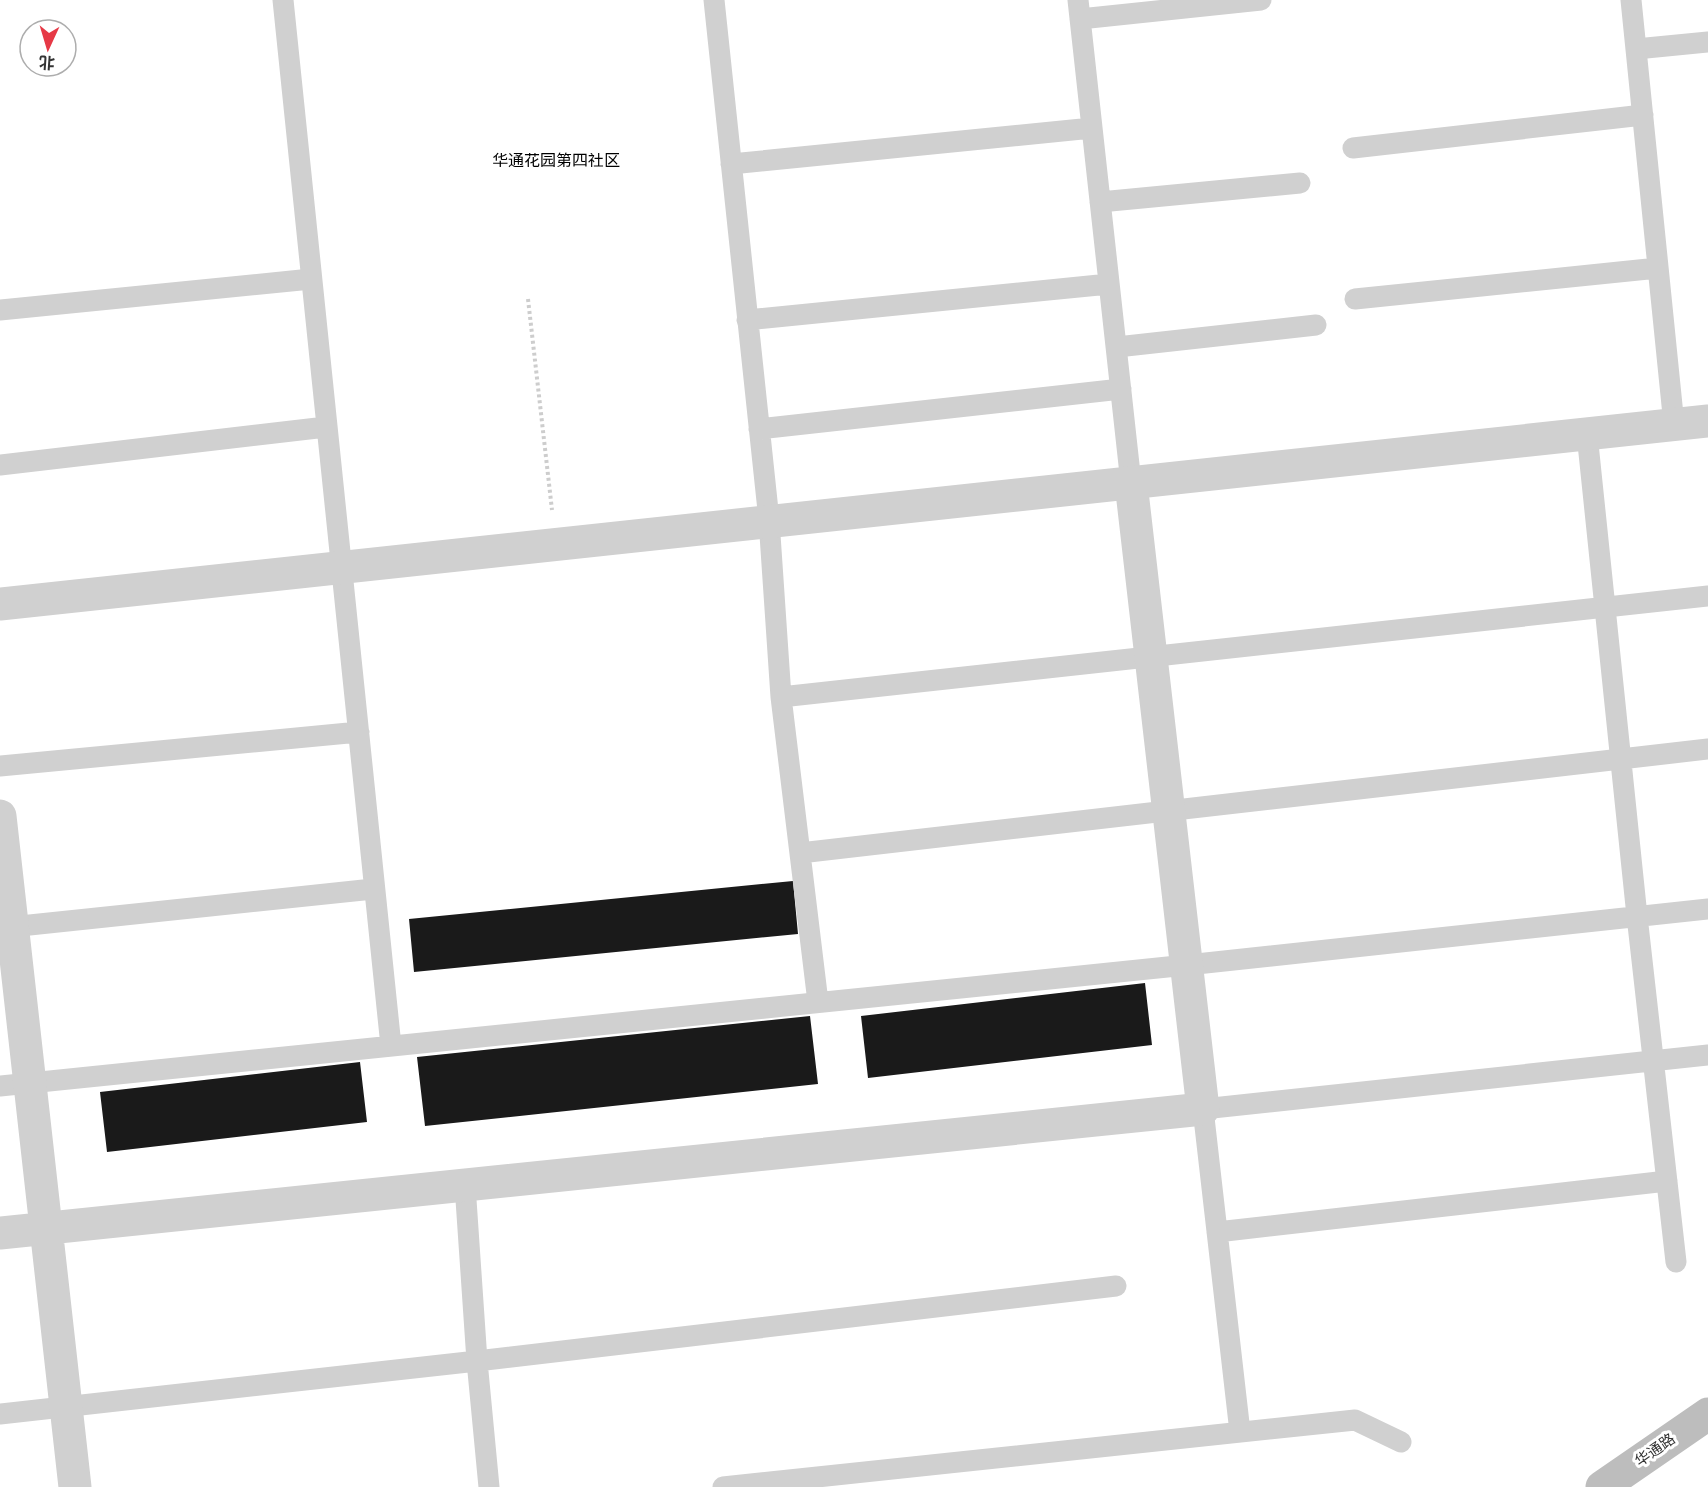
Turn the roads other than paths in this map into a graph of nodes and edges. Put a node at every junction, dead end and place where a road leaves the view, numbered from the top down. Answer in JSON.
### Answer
{"nodes":[{"id":1,"x":283,"y":0,"type":"edge"},
{"id":2,"x":714,"y":0,"type":"edge"},
{"id":3,"x":1261,"y":0,"type":"edge"},
{"id":4,"x":1631,"y":0,"type":"edge"},
{"id":5,"x":1079,"y":9,"type":"edge"},
{"id":6,"x":1708,"y":42,"type":"edge"},
{"id":7,"x":1636,"y":49,"type":"junction"},
{"id":8,"x":1643,"y":115,"type":"junction"},
{"id":9,"x":1092,"y":128,"type":"junction"},
{"id":10,"x":1353,"y":148,"type":"dead end"},
{"id":11,"x":731,"y":164,"type":"junction"},
{"id":12,"x":1300,"y":183,"type":"dead end"},
{"id":13,"x":1100,"y":202,"type":"junction"},
{"id":14,"x":1658,"y":268,"type":"junction"},
{"id":15,"x":311,"y":279,"type":"junction"},
{"id":16,"x":1109,"y":284,"type":"junction"},
{"id":17,"x":1355,"y":299,"type":"dead end"},
{"id":18,"x":0,"y":310,"type":"edge"},
{"id":19,"x":747,"y":320,"type":"junction"},
{"id":20,"x":1316,"y":325,"type":"dead end"},
{"id":21,"x":1117,"y":347,"type":"junction"},
{"id":22,"x":1121,"y":389,"type":"junction"},
{"id":23,"x":1708,"y":421,"type":"edge"},
{"id":24,"x":1674,"y":424,"type":"junction"},
{"id":25,"x":326,"y":427,"type":"junction"},
{"id":26,"x":759,"y":429,"type":"junction"},
{"id":27,"x":1587,"y":434,"type":"junction"},
{"id":28,"x":0,"y":465,"type":"edge"},
{"id":29,"x":1131,"y":483,"type":"junction"},
{"id":30,"x":769,"y":520,"type":"junction"},
{"id":31,"x":341,"y":567,"type":"junction"},
{"id":32,"x":1708,"y":596,"type":"edge"},
{"id":33,"x":0,"y":604,"type":"edge"},
{"id":34,"x":1604,"y":607,"type":"junction"},
{"id":35,"x":1151,"y":657,"type":"junction"},
{"id":36,"x":781,"y":697,"type":"junction"},
{"id":37,"x":359,"y":732,"type":"junction"},
{"id":38,"x":1708,"y":749,"type":"edge"},
{"id":39,"x":1621,"y":759,"type":"junction"},
{"id":40,"x":0,"y":766,"type":"edge"},
{"id":41,"x":1169,"y":810,"type":"junction"},
{"id":42,"x":0,"y":816,"type":"edge"},
{"id":43,"x":800,"y":853,"type":"junction"},
{"id":44,"x":374,"y":889,"type":"junction"},
{"id":45,"x":1708,"y":909,"type":"edge"},
{"id":46,"x":1637,"y":916,"type":"junction"},
{"id":47,"x":6,"y":928,"type":"edge"},
{"id":48,"x":1187,"y":965,"type":"junction"},
{"id":49,"x":818,"y":1002,"type":"junction"},
{"id":50,"x":391,"y":1046,"type":"junction"},
{"id":51,"x":1708,"y":1055,"type":"edge"},
{"id":52,"x":1653,"y":1062,"type":"junction"},
{"id":53,"x":15,"y":1084,"type":"edge"},
{"id":54,"x":1203,"y":1109,"type":"junction"},
{"id":55,"x":1667,"y":1181,"type":"junction"},
{"id":56,"x":465,"y":1185,"type":"junction"},
{"id":57,"x":46,"y":1228,"type":"junction"},
{"id":58,"x":1217,"y":1232,"type":"junction"},
{"id":59,"x":0,"y":1233,"type":"edge"},
{"id":60,"x":1676,"y":1262,"type":"dead end"},
{"id":61,"x":1116,"y":1286,"type":"dead end"},
{"id":62,"x":477,"y":1361,"type":"junction"},
{"id":63,"x":67,"y":1407,"type":"junction"},
{"id":64,"x":0,"y":1414,"type":"edge"},
{"id":65,"x":1708,"y":1414,"type":"edge"},
{"id":66,"x":1240,"y":1432,"type":"junction"},
{"id":67,"x":1401,"y":1442,"type":"dead end"},
{"id":68,"x":889,"y":1478,"type":"edge"},
{"id":69,"x":75,"y":1487,"type":"edge"},
{"id":70,"x":489,"y":1487,"type":"edge"},
{"id":71,"x":723,"y":1487,"type":"edge"},
{"id":72,"x":1602,"y":1487,"type":"edge"}],
"edges":[{"from":1,"to":15,"type":"lane"},
{"from":2,"to":11,"type":"lane"},
{"from":3,"to":5,"type":"lane"},
{"from":4,"to":7,"type":"lane"},
{"from":5,"to":9,"type":"lane"},
{"from":6,"to":7,"type":"lane"},
{"from":7,"to":8,"type":"lane"},
{"from":8,"to":10,"type":"lane"},
{"from":8,"to":14,"type":"lane"},
{"from":9,"to":11,"type":"lane"},
{"from":9,"to":13,"type":"lane"},
{"from":11,"to":19,"type":"lane"},
{"from":12,"to":13,"type":"lane"},
{"from":13,"to":16,"type":"lane"},
{"from":14,"to":17,"type":"lane"},
{"from":14,"to":24,"type":"lane"},
{"from":15,"to":18,"type":"lane"},
{"from":15,"to":25,"type":"lane"},
{"from":16,"to":19,"type":"lane"},
{"from":16,"to":21,"type":"lane"},
{"from":19,"to":26,"type":"lane"},
{"from":20,"to":21,"type":"lane"},
{"from":21,"to":22,"type":"lane"},
{"from":22,"to":26,"type":"lane"},
{"from":22,"to":29,"type":"lane"},
{"from":23,"to":24,"type":"street"},
{"from":24,"to":27,"type":"street"},
{"from":25,"to":28,"type":"lane"},
{"from":25,"to":31,"type":"lane"},
{"from":26,"to":30,"type":"lane"},
{"from":27,"to":29,"type":"street"},
{"from":27,"to":34,"type":"lane"},
{"from":29,"to":30,"type":"street"},
{"from":29,"to":35,"type":"street"},
{"from":30,"to":31,"type":"street"},
{"from":30,"to":36,"type":"lane"},
{"from":31,"to":33,"type":"street"},
{"from":31,"to":37,"type":"lane"},
{"from":32,"to":34,"type":"lane"},
{"from":34,"to":35,"type":"lane"},
{"from":34,"to":39,"type":"lane"},
{"from":35,"to":36,"type":"lane"},
{"from":35,"to":41,"type":"street"},
{"from":36,"to":43,"type":"lane"},
{"from":37,"to":40,"type":"lane"},
{"from":37,"to":44,"type":"lane"},
{"from":38,"to":39,"type":"lane"},
{"from":39,"to":41,"type":"lane"},
{"from":39,"to":46,"type":"lane"},
{"from":41,"to":43,"type":"lane"},
{"from":41,"to":48,"type":"street"},
{"from":42,"to":47,"type":"street"},
{"from":43,"to":49,"type":"lane"},
{"from":44,"to":47,"type":"lane"},
{"from":44,"to":50,"type":"lane"},
{"from":45,"to":46,"type":"lane"},
{"from":46,"to":48,"type":"lane"},
{"from":46,"to":52,"type":"lane"},
{"from":47,"to":53,"type":"street"},
{"from":48,"to":49,"type":"lane"},
{"from":48,"to":54,"type":"street"},
{"from":49,"to":50,"type":"lane"},
{"from":50,"to":53,"type":"lane"},
{"from":51,"to":52,"type":"lane"},
{"from":52,"to":54,"type":"lane"},
{"from":52,"to":55,"type":"lane"},
{"from":53,"to":57,"type":"street"},
{"from":54,"to":56,"type":"street"},
{"from":54,"to":58,"type":"lane"},
{"from":55,"to":58,"type":"lane"},
{"from":55,"to":60,"type":"lane"},
{"from":56,"to":57,"type":"street"},
{"from":56,"to":62,"type":"lane"},
{"from":57,"to":59,"type":"street"},
{"from":57,"to":63,"type":"street"},
{"from":58,"to":66,"type":"lane"},
{"from":61,"to":62,"type":"lane"},
{"from":62,"to":63,"type":"lane"},
{"from":62,"to":70,"type":"lane"},
{"from":63,"to":64,"type":"lane"},
{"from":63,"to":69,"type":"street"},
{"from":65,"to":72,"type":"street","name":"华通路"},
{"from":66,"to":67,"type":"lane"},
{"from":66,"to":68,"type":"lane"},
{"from":68,"to":71,"type":"lane"}]}
